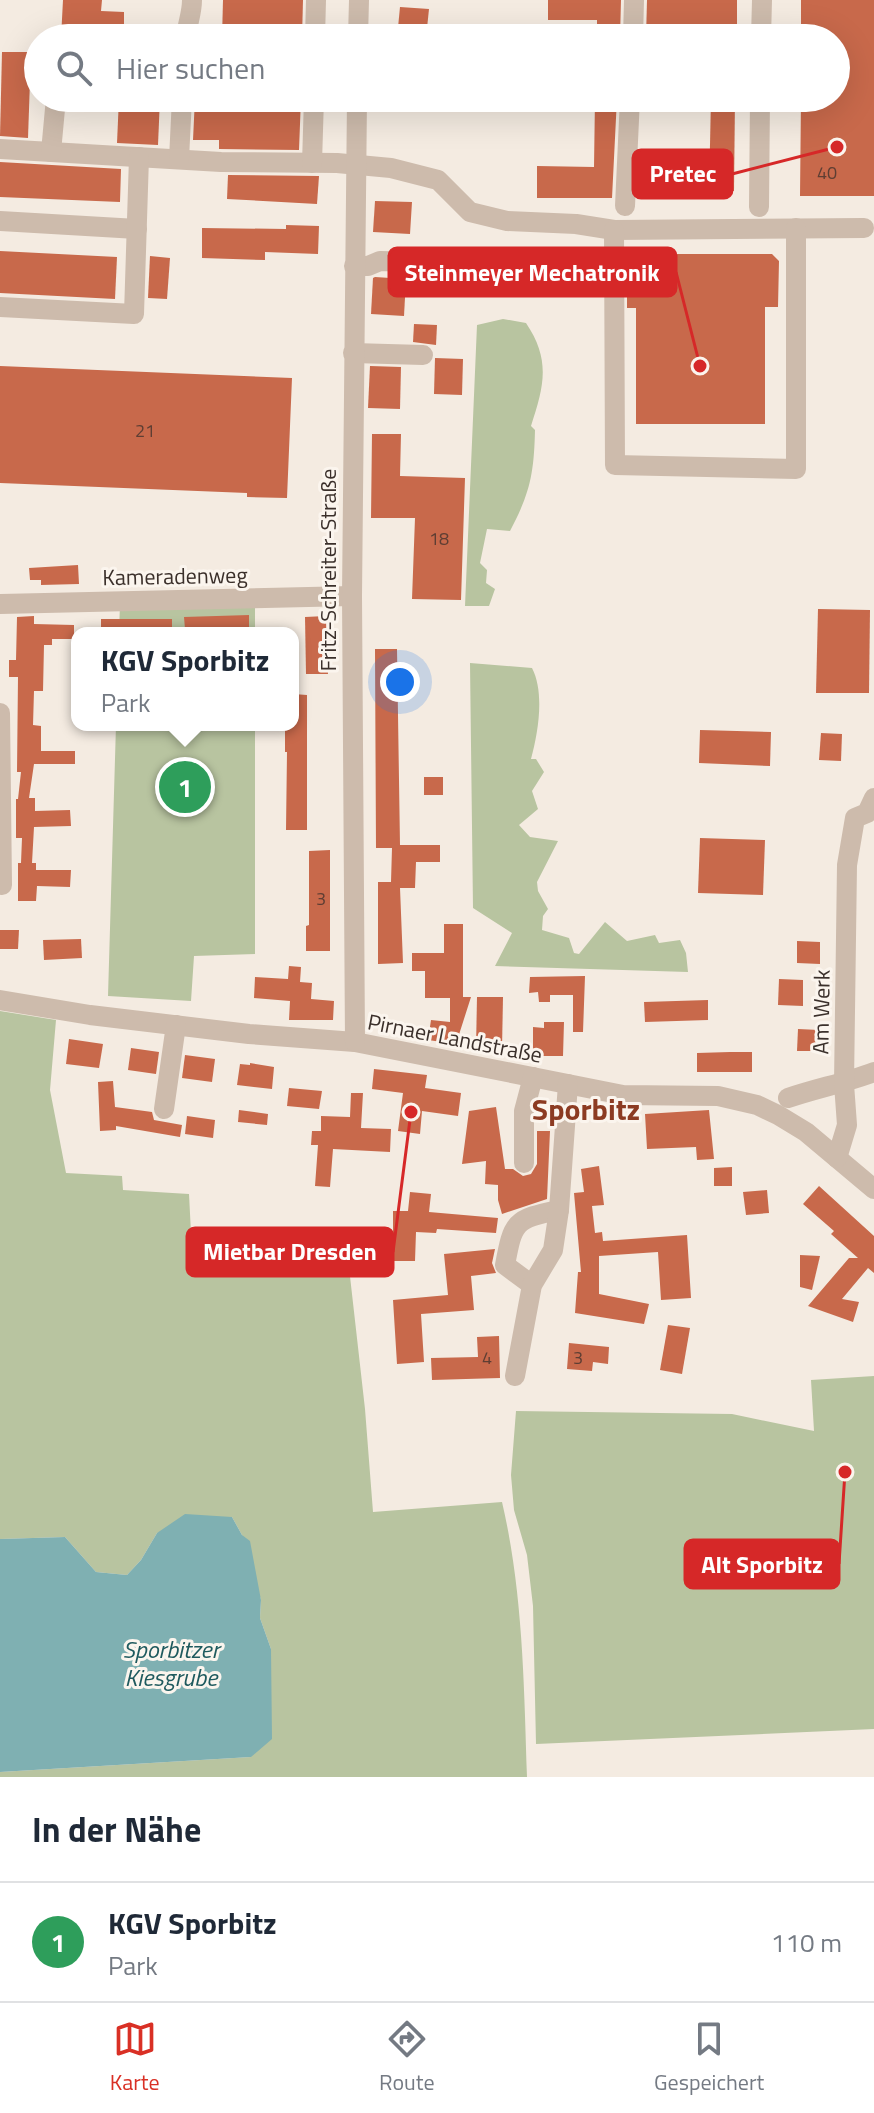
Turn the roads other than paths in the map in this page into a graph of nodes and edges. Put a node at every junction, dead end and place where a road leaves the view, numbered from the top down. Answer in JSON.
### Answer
{"nodes":[{"id":1,"x":192,"y":0,"type":"edge"},
{"id":2,"x":316,"y":0,"type":"edge"},
{"id":3,"x":359,"y":0,"type":"edge"},
{"id":4,"x":634,"y":0,"type":"edge"},
{"id":5,"x":762,"y":0,"type":"edge"},
{"id":6,"x":187,"y":24,"type":"edge"},
{"id":7,"x":315,"y":24,"type":"edge"},
{"id":8,"x":358,"y":24,"type":"edge"},
{"id":9,"x":633,"y":24,"type":"edge"},
{"id":10,"x":761,"y":24,"type":"edge"},
{"id":11,"x":55,"y":112,"type":"edge"},
{"id":12,"x":181,"y":112,"type":"edge"},
{"id":13,"x":314,"y":112,"type":"edge"},
{"id":14,"x":357,"y":112,"type":"edge"},
{"id":15,"x":629,"y":112,"type":"edge"},
{"id":16,"x":760,"y":112,"type":"edge"},
{"id":17,"x":0,"y":149,"type":"edge"},
{"id":18,"x":51,"y":152,"type":"junction"},
{"id":19,"x":139,"y":157,"type":"junction"},
{"id":20,"x":179,"y":159,"type":"junction"},
{"id":21,"x":312,"y":163,"type":"junction"},
{"id":22,"x":356,"y":165,"type":"junction"},
{"id":23,"x":625,"y":206,"type":"dead end"},
{"id":24,"x":759,"y":207,"type":"dead end"},
{"id":25,"x":0,"y":221,"type":"edge"},
{"id":26,"x":796,"y":228,"type":"junction"},
{"id":27,"x":864,"y":228,"type":"dead end"},
{"id":28,"x":137,"y":229,"type":"junction"},
{"id":29,"x":614,"y":230,"type":"junction"},
{"id":30,"x":425,"y":262,"type":"dead end"},
{"id":31,"x":354,"y":266,"type":"junction"},
{"id":32,"x":0,"y":307,"type":"edge"},
{"id":33,"x":353,"y":353,"type":"junction"},
{"id":34,"x":423,"y":355,"type":"dead end"},
{"id":35,"x":352,"y":596,"type":"junction"},
{"id":36,"x":0,"y":604,"type":"edge"},
{"id":37,"x":0,"y":713,"type":"edge"},
{"id":38,"x":872,"y":809,"type":"edge"},
{"id":39,"x":2,"y":885,"type":"edge"},
{"id":40,"x":0,"y":1000,"type":"edge"},
{"id":41,"x":176,"y":1025,"type":"junction"},
{"id":42,"x":355,"y":1042,"type":"junction"},
{"id":43,"x":874,"y":1072,"type":"edge"},
{"id":44,"x":533,"y":1077,"type":"junction"},
{"id":45,"x":568,"y":1084,"type":"junction"},
{"id":46,"x":844,"y":1084,"type":"junction"},
{"id":47,"x":788,"y":1098,"type":"dead end"},
{"id":48,"x":164,"y":1109,"type":"dead end"},
{"id":49,"x":837,"y":1158,"type":"junction"},
{"id":50,"x":524,"y":1163,"type":"dead end"},
{"id":51,"x":874,"y":1189,"type":"edge"},
{"id":52,"x":559,"y":1210,"type":"junction"},
{"id":53,"x":532,"y":1285,"type":"junction"},
{"id":54,"x":515,"y":1376,"type":"dead end"}],
"edges":[{"from":1,"to":6,"type":"street"},
{"from":2,"to":7,"type":"street"},
{"from":3,"to":8,"type":"street"},
{"from":4,"to":9,"type":"street"},
{"from":5,"to":10,"type":"street"},
{"from":11,"to":18,"type":"street"},
{"from":12,"to":20,"type":"street"},
{"from":13,"to":21,"type":"street"},
{"from":14,"to":22,"type":"street","name":"Fritz-Schreiter-Straße"},
{"from":15,"to":23,"type":"street"},
{"from":16,"to":24,"type":"street"},
{"from":17,"to":18,"type":"street"},
{"from":18,"to":19,"type":"street"},
{"from":19,"to":20,"type":"street"},
{"from":19,"to":28,"type":"street"},
{"from":20,"to":21,"type":"street"},
{"from":21,"to":22,"type":"street"},
{"from":22,"to":29,"type":"street"},
{"from":22,"to":31,"type":"street","name":"Fritz-Schreiter-Straße"},
{"from":25,"to":28,"type":"street"},
{"from":26,"to":27,"type":"street"},
{"from":26,"to":29,"type":"street"},
{"from":26,"to":29,"type":"street"},
{"from":28,"to":32,"type":"street"},
{"from":30,"to":31,"type":"street"},
{"from":31,"to":33,"type":"street","name":"Fritz-Schreiter-Straße"},
{"from":33,"to":34,"type":"street"},
{"from":33,"to":35,"type":"street","name":"Fritz-Schreiter-Straße"},
{"from":35,"to":36,"type":"street","name":"Kameradenweg"},
{"from":35,"to":42,"type":"street","name":"Fritz-Schreiter-Straße"},
{"from":37,"to":39,"type":"street"},
{"from":38,"to":46,"type":"street","name":"Am Werk"},
{"from":40,"to":41,"type":"street","name":"Pirnaer Landstraße"},
{"from":41,"to":42,"type":"street","name":"Pirnaer Landstraße"},
{"from":41,"to":48,"type":"street"},
{"from":42,"to":44,"type":"street","name":"Pirnaer Landstraße"},
{"from":43,"to":46,"type":"street"},
{"from":44,"to":45,"type":"street","name":"Pirnaer Landstraße"},
{"from":44,"to":50,"type":"street"},
{"from":45,"to":49,"type":"street","name":"Pirnaer Landstraße"},
{"from":45,"to":52,"type":"street"},
{"from":46,"to":47,"type":"street"},
{"from":46,"to":49,"type":"street","name":"Am Werk"},
{"from":49,"to":51,"type":"street","name":"Pirnaer Landstraße"},
{"from":52,"to":53,"type":"street"},
{"from":52,"to":53,"type":"street"},
{"from":53,"to":54,"type":"street"}]}
